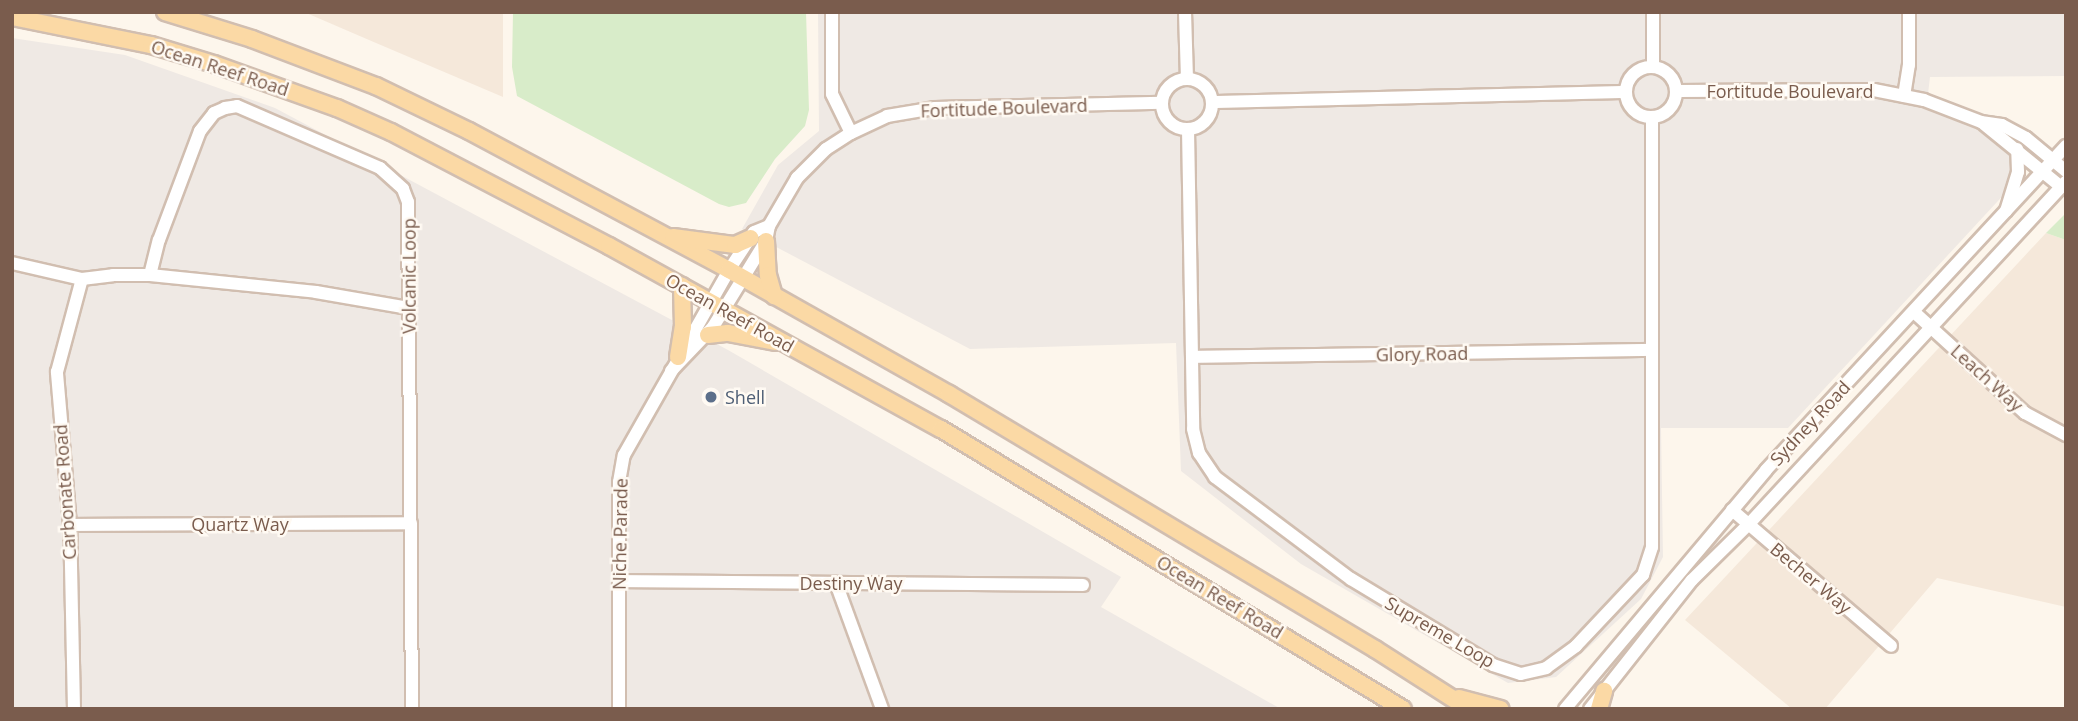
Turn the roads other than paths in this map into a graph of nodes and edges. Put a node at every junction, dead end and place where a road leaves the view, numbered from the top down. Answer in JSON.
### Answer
{"nodes":[{"id":1,"x":164,"y":12,"type":"edge"},
{"id":2,"x":832,"y":12,"type":"edge"},
{"id":3,"x":1185,"y":12,"type":"edge"},
{"id":4,"x":1653,"y":12,"type":"edge"},
{"id":5,"x":1909,"y":12,"type":"edge"},
{"id":6,"x":12,"y":17,"type":"edge"},
{"id":7,"x":1653,"y":67,"type":"junction"},
{"id":8,"x":1187,"y":79,"type":"junction"},
{"id":9,"x":1677,"y":91,"type":"junction"},
{"id":10,"x":1626,"y":92,"type":"junction"},
{"id":11,"x":1904,"y":96,"type":"junction"},
{"id":12,"x":1212,"y":102,"type":"junction"},
{"id":13,"x":1161,"y":103,"type":"junction"},
{"id":14,"x":1652,"y":117,"type":"junction"},
{"id":15,"x":1981,"y":122,"type":"junction"},
{"id":16,"x":1188,"y":129,"type":"junction"},
{"id":17,"x":851,"y":133,"type":"junction"},
{"id":18,"x":2066,"y":146,"type":"edge"},
{"id":19,"x":2017,"y":149,"type":"junction"},
{"id":20,"x":2054,"y":160,"type":"junction"},
{"id":21,"x":2045,"y":170,"type":"junction"},
{"id":22,"x":2066,"y":171,"type":"edge"},
{"id":23,"x":2063,"y":184,"type":"edge"},
{"id":24,"x":2004,"y":215,"type":"junction"},
{"id":25,"x":661,"y":235,"type":"junction"},
{"id":26,"x":762,"y":235,"type":"junction"},
{"id":27,"x":12,"y":263,"type":"edge"},
{"id":28,"x":736,"y":274,"type":"junction"},
{"id":29,"x":150,"y":275,"type":"junction"},
{"id":30,"x":82,"y":279,"type":"junction"},
{"id":31,"x":682,"y":286,"type":"junction"},
{"id":32,"x":774,"y":296,"type":"junction"},
{"id":33,"x":717,"y":306,"type":"junction"},
{"id":34,"x":409,"y":308,"type":"junction"},
{"id":35,"x":1914,"y":312,"type":"junction"},
{"id":36,"x":1930,"y":327,"type":"junction"},
{"id":37,"x":708,"y":335,"type":"junction"},
{"id":38,"x":788,"y":345,"type":"junction"},
{"id":39,"x":1652,"y":350,"type":"junction"},
{"id":40,"x":1192,"y":358,"type":"junction"},
{"id":41,"x":675,"y":364,"type":"junction"},
{"id":42,"x":2066,"y":435,"type":"edge"},
{"id":43,"x":1732,"y":510,"type":"junction"},
{"id":44,"x":411,"y":523,"type":"junction"},
{"id":45,"x":70,"y":525,"type":"junction"},
{"id":46,"x":1748,"y":525,"type":"junction"},
{"id":47,"x":619,"y":581,"type":"junction"},
{"id":48,"x":836,"y":583,"type":"junction"},
{"id":49,"x":1083,"y":585,"type":"dead end"},
{"id":50,"x":1891,"y":646,"type":"dead end"},
{"id":51,"x":1604,"y":691,"type":"junction"},
{"id":52,"x":1447,"y":695,"type":"junction"},
{"id":53,"x":74,"y":709,"type":"edge"},
{"id":54,"x":412,"y":709,"type":"edge"},
{"id":55,"x":619,"y":709,"type":"edge"},
{"id":56,"x":881,"y":709,"type":"edge"},
{"id":57,"x":1403,"y":709,"type":"edge"},
{"id":58,"x":1469,"y":709,"type":"edge"},
{"id":59,"x":1501,"y":709,"type":"edge"},
{"id":60,"x":1565,"y":709,"type":"edge"},
{"id":61,"x":1590,"y":709,"type":"edge"},
{"id":62,"x":1600,"y":709,"type":"edge"}],
"edges":[{"from":1,"to":25,"type":"main road","name":"Ocean Reef Road"},
{"from":2,"to":17,"type":"street"},
{"from":3,"to":8,"type":"street"},
{"from":4,"to":7,"type":"street"},
{"from":5,"to":11,"type":"street"},
{"from":6,"to":31,"type":"main road","name":"Ocean Reef Road"},
{"from":7,"to":9,"type":"street"},
{"from":7,"to":10,"type":"street"},
{"from":8,"to":12,"type":"street"},
{"from":8,"to":13,"type":"street"},
{"from":9,"to":11,"type":"street","name":"Fortitude Boulevard"},
{"from":9,"to":14,"type":"street"},
{"from":10,"to":12,"type":"street"},
{"from":10,"to":14,"type":"street"},
{"from":11,"to":15,"type":"street","name":"Fortitude Boulevard"},
{"from":12,"to":16,"type":"street"},
{"from":13,"to":16,"type":"street"},
{"from":13,"to":17,"type":"street","name":"Fortitude Boulevard"},
{"from":14,"to":39,"type":"street","name":"Supreme Loop"},
{"from":15,"to":19,"type":"street","name":"Fortitude Boulevard"},
{"from":15,"to":20,"type":"street","name":"Fortitude Boulevard"},
{"from":16,"to":40,"type":"street","name":"Supreme Loop"},
{"from":17,"to":26,"type":"street","name":"Fortitude Boulevard"},
{"from":18,"to":20,"type":"street","name":"Sydney Road"},
{"from":19,"to":21,"type":"street","name":"Fortitude Boulevard"},
{"from":19,"to":24,"type":"street"},
{"from":20,"to":21,"type":"street","name":"Sydney Road"},
{"from":20,"to":22,"type":"street","name":"Fortitude Boulevard"},
{"from":21,"to":23,"type":"street","name":"Fortitude Boulevard"},
{"from":21,"to":24,"type":"street","name":"Sydney Road"},
{"from":23,"to":36,"type":"street","name":"Sydney Road"},
{"from":24,"to":35,"type":"street","name":"Sydney Road"},
{"from":25,"to":26,"type":"main road"},
{"from":25,"to":28,"type":"main road","name":"Ocean Reef Road"},
{"from":26,"to":28,"type":"street","name":"Fortitude Boulevard"},
{"from":26,"to":32,"type":"main road"},
{"from":27,"to":30,"type":"street"},
{"from":28,"to":32,"type":"main road","name":"Ocean Reef Road"},
{"from":28,"to":33,"type":"street","name":"Niche Parade"},
{"from":29,"to":30,"type":"street"},
{"from":29,"to":34,"type":"street"},
{"from":29,"to":34,"type":"street","name":"Volcanic Loop"},
{"from":30,"to":45,"type":"street","name":"Carbonate Road"},
{"from":31,"to":33,"type":"main road","name":"Ocean Reef Road"},
{"from":31,"to":41,"type":"main road"},
{"from":32,"to":52,"type":"main road","name":"Ocean Reef Road"},
{"from":33,"to":37,"type":"street","name":"Niche Parade"},
{"from":33,"to":38,"type":"main road","name":"Ocean Reef Road"},
{"from":33,"to":41,"type":"street","name":"Niche Parade"},
{"from":34,"to":44,"type":"street","name":"Volcanic Loop"},
{"from":35,"to":36,"type":"street","name":"Leach Way"},
{"from":35,"to":43,"type":"street","name":"Sydney Road"},
{"from":36,"to":42,"type":"street","name":"Leach Way"},
{"from":36,"to":46,"type":"street","name":"Sydney Road"},
{"from":37,"to":38,"type":"main road"},
{"from":37,"to":41,"type":"street","name":"Niche Parade"},
{"from":38,"to":57,"type":"main road","name":"Ocean Reef Road"},
{"from":39,"to":40,"type":"street","name":"Glory Road"},
{"from":39,"to":40,"type":"street","name":"Supreme Loop"},
{"from":41,"to":47,"type":"street","name":"Niche Parade"},
{"from":43,"to":46,"type":"street","name":"Becher Way"},
{"from":43,"to":60,"type":"street","name":"Sydney Road"},
{"from":44,"to":45,"type":"street","name":"Quartz Way"},
{"from":44,"to":54,"type":"street","name":"Volcanic Loop"},
{"from":45,"to":53,"type":"street","name":"Carbonate Road"},
{"from":46,"to":50,"type":"street","name":"Becher Way"},
{"from":46,"to":51,"type":"street","name":"Sydney Road"},
{"from":47,"to":48,"type":"street","name":"Destiny Way"},
{"from":47,"to":55,"type":"street","name":"Niche Parade"},
{"from":48,"to":49,"type":"street","name":"Destiny Way"},
{"from":48,"to":56,"type":"street"},
{"from":51,"to":61,"type":"street","name":"Sydney Road"},
{"from":51,"to":62,"type":"main road"},
{"from":52,"to":58,"type":"main road","name":"Ocean Reef Road"},
{"from":52,"to":59,"type":"main road"}]}
